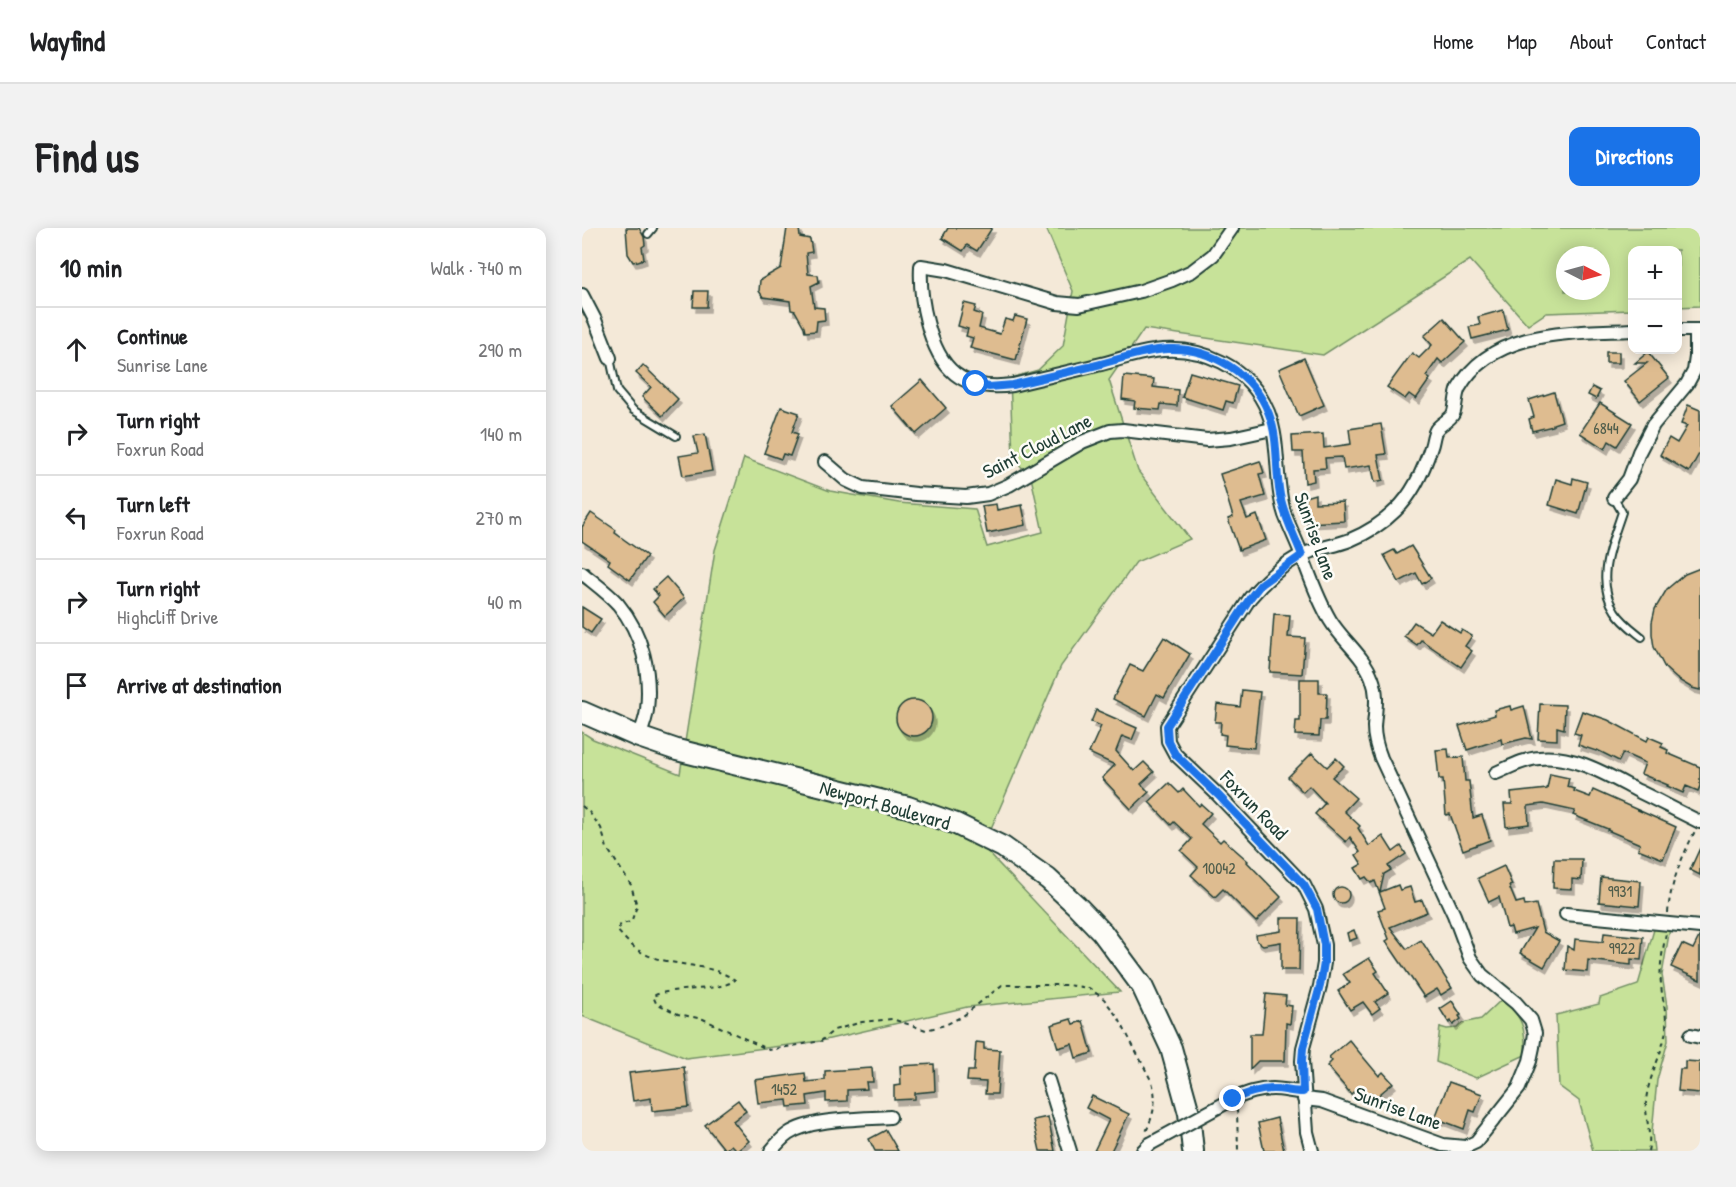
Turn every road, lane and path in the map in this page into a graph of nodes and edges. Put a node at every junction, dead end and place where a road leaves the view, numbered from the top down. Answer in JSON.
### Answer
{"nodes":[{"id":1,"x":653,"y":228,"type":"edge"},
{"id":2,"x":1232,"y":228,"type":"edge"},
{"id":3,"x":648,"y":234,"type":"dead end"},
{"id":4,"x":582,"y":296,"type":"edge"},
{"id":5,"x":1628,"y":330,"type":"edge"},
{"id":6,"x":1682,"y":330,"type":"edge"},
{"id":7,"x":1698,"y":330,"type":"edge"},
{"id":8,"x":610,"y":358,"type":"joint"},
{"id":9,"x":1272,"y":429,"type":"junction"},
{"id":10,"x":676,"y":436,"type":"dead end"},
{"id":11,"x":825,"y":462,"type":"dead end"},
{"id":12,"x":1614,"y":498,"type":"joint"},
{"id":13,"x":1302,"y":555,"type":"junction"},
{"id":14,"x":582,"y":573,"type":"edge"},
{"id":15,"x":1642,"y":637,"type":"dead end"},
{"id":16,"x":582,"y":712,"type":"edge"},
{"id":17,"x":639,"y":737,"type":"junction"},
{"id":18,"x":1496,"y":773,"type":"dead end"},
{"id":19,"x":582,"y":806,"type":"edge"},
{"id":20,"x":1699,"y":822,"type":"edge"},
{"id":21,"x":1566,"y":914,"type":"dead end"},
{"id":22,"x":1667,"y":924,"type":"junction"},
{"id":23,"x":1700,"y":927,"type":"edge"},
{"id":24,"x":1048,"y":1080,"type":"dead end"},
{"id":25,"x":1303,"y":1096,"type":"junction"},
{"id":26,"x":1235,"y":1098,"type":"junction"},
{"id":27,"x":890,"y":1117,"type":"dead end"},
{"id":28,"x":1146,"y":1148,"type":"edge"},
{"id":29,"x":771,"y":1151,"type":"edge"},
{"id":30,"x":1070,"y":1151,"type":"edge"},
{"id":31,"x":1193,"y":1151,"type":"edge"},
{"id":32,"x":1238,"y":1151,"type":"edge"},
{"id":33,"x":1312,"y":1151,"type":"edge"},
{"id":34,"x":1648,"y":1151,"type":"edge"}],
"edges":[{"from":1,"to":3,"type":"lane"},
{"from":2,"to":9,"type":"street","name":"Sunrise Lane"},
{"from":4,"to":8,"type":"street"},
{"from":5,"to":13,"type":"street","name":"Foxrun Road"},
{"from":6,"to":7,"type":"street"},
{"from":7,"to":12,"type":"street"},
{"from":8,"to":10,"type":"lane"},
{"from":9,"to":11,"type":"street","name":"Saint Cloud Lane"},
{"from":9,"to":13,"type":"street","name":"Sunrise Lane"},
{"from":12,"to":15,"type":"lane"},
{"from":13,"to":25,"type":"street","name":"Foxrun Road"},
{"from":13,"to":25,"type":"street","name":"Sunrise Lane"},
{"from":14,"to":17,"type":"street"},
{"from":16,"to":17,"type":"main road","name":"Newport Boulevard"},
{"from":17,"to":31,"type":"main road","name":"Newport Boulevard"},
{"from":18,"to":20,"type":"street"},
{"from":19,"to":28,"type":"path"},
{"from":20,"to":22,"type":"path"},
{"from":21,"to":22,"type":"street"},
{"from":22,"to":23,"type":"street"},
{"from":22,"to":34,"type":"path"},
{"from":24,"to":30,"type":"street"},
{"from":25,"to":26,"type":"street","name":"Sunrise Lane"},
{"from":25,"to":33,"type":"street","name":"Foxrun Road"},
{"from":26,"to":28,"type":"street","name":"Sunrise Lane","bridge":true},
{"from":26,"to":32,"type":"path"},
{"from":27,"to":29,"type":"street"}]}
